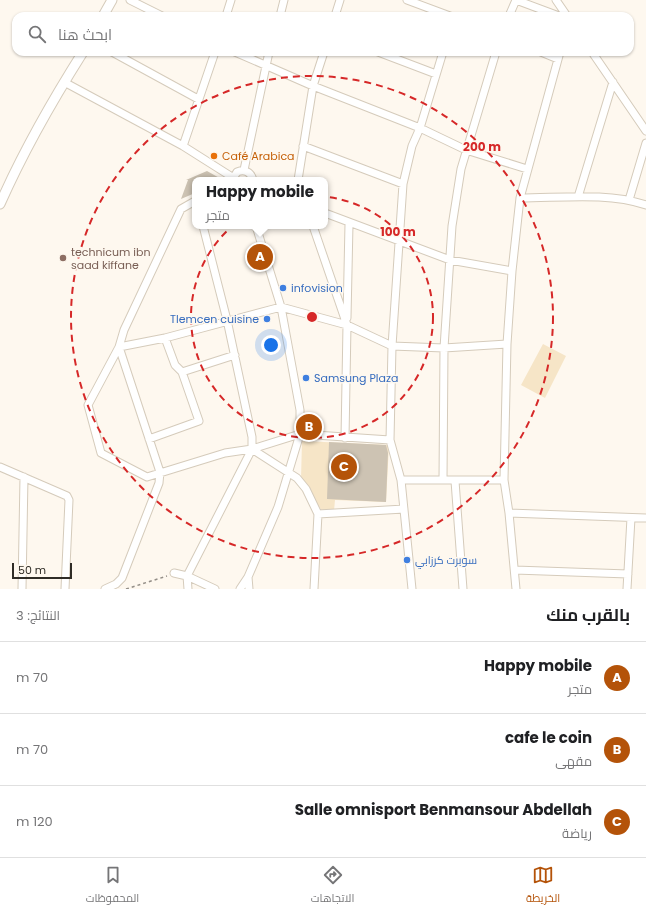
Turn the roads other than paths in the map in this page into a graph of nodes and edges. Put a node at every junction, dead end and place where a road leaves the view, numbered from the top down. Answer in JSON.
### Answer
{"nodes":[{"id":1,"x":112,"y":0,"type":"edge"},
{"id":2,"x":130,"y":0,"type":"edge"},
{"id":3,"x":231,"y":0,"type":"edge"},
{"id":4,"x":284,"y":0,"type":"edge"},
{"id":5,"x":340,"y":0,"type":"edge"},
{"id":6,"x":407,"y":0,"type":"edge"},
{"id":7,"x":556,"y":0,"type":"edge"},
{"id":8,"x":105,"y":12,"type":"edge"},
{"id":9,"x":154,"y":12,"type":"edge"},
{"id":10,"x":227,"y":12,"type":"edge"},
{"id":11,"x":281,"y":12,"type":"edge"},
{"id":12,"x":336,"y":12,"type":"edge"},
{"id":13,"x":439,"y":12,"type":"edge"},
{"id":14,"x":511,"y":12,"type":"edge"},
{"id":15,"x":548,"y":12,"type":"edge"},
{"id":16,"x":564,"y":12,"type":"edge"},
{"id":17,"x":80,"y":56,"type":"edge"},
{"id":18,"x":119,"y":56,"type":"edge"},
{"id":19,"x":214,"y":56,"type":"edge"},
{"id":20,"x":244,"y":56,"type":"edge"},
{"id":21,"x":268,"y":56,"type":"edge"},
{"id":22,"x":323,"y":56,"type":"edge"},
{"id":23,"x":389,"y":56,"type":"edge"},
{"id":24,"x":442,"y":56,"type":"edge"},
{"id":25,"x":495,"y":56,"type":"edge"},
{"id":26,"x":559,"y":56,"type":"edge"},
{"id":27,"x":595,"y":56,"type":"edge"},
{"id":28,"x":265,"y":66,"type":"junction"},
{"id":29,"x":436,"y":74,"type":"junction"},
{"id":30,"x":64,"y":82,"type":"junction"},
{"id":31,"x":613,"y":82,"type":"junction"},
{"id":32,"x":313,"y":86,"type":"junction"},
{"id":33,"x":198,"y":100,"type":"junction"},
{"id":34,"x":420,"y":128,"type":"junction"},
{"id":35,"x":646,"y":132,"type":"edge"},
{"id":36,"x":646,"y":143,"type":"edge"},
{"id":37,"x":183,"y":146,"type":"junction"},
{"id":38,"x":303,"y":146,"type":"junction"},
{"id":39,"x":466,"y":150,"type":"junction"},
{"id":40,"x":528,"y":169,"type":"junction"},
{"id":41,"x":244,"y":170,"type":"junction"},
{"id":42,"x":230,"y":177,"type":"edge"},
{"id":43,"x":233,"y":177,"type":"edge"},
{"id":44,"x":252,"y":177,"type":"edge"},
{"id":45,"x":298,"y":177,"type":"edge"},
{"id":46,"x":403,"y":184,"type":"junction"},
{"id":47,"x":578,"y":197,"type":"junction"},
{"id":48,"x":520,"y":198,"type":"junction"},
{"id":49,"x":629,"y":200,"type":"junction"},
{"id":50,"x":192,"y":203,"type":"edge"},
{"id":51,"x":0,"y":204,"type":"edge"},
{"id":52,"x":646,"y":205,"type":"edge"},
{"id":53,"x":328,"y":214,"type":"edge"},
{"id":54,"x":349,"y":224,"type":"junction"},
{"id":55,"x":204,"y":229,"type":"edge"},
{"id":56,"x":257,"y":229,"type":"edge"},
{"id":57,"x":314,"y":229,"type":"edge"},
{"id":58,"x":399,"y":242,"type":"junction"},
{"id":59,"x":450,"y":260,"type":"junction"},
{"id":60,"x":512,"y":270,"type":"junction"},
{"id":61,"x":280,"y":307,"type":"junction"},
{"id":62,"x":227,"y":320,"type":"junction"},
{"id":63,"x":347,"y":325,"type":"junction"},
{"id":64,"x":165,"y":338,"type":"junction"},
{"id":65,"x":507,"y":344,"type":"junction"},
{"id":66,"x":392,"y":346,"type":"junction"},
{"id":67,"x":119,"y":347,"type":"junction"},
{"id":68,"x":444,"y":348,"type":"junction"},
{"id":69,"x":235,"y":355,"type":"junction"},
{"id":70,"x":182,"y":372,"type":"junction"},
{"id":71,"x":300,"y":434,"type":"junction"},
{"id":72,"x":345,"y":438,"type":"junction"},
{"id":73,"x":149,"y":439,"type":"junction"},
{"id":74,"x":390,"y":440,"type":"junction"},
{"id":75,"x":252,"y":449,"type":"junction"},
{"id":76,"x":0,"y":468,"type":"edge"},
{"id":77,"x":160,"y":472,"type":"junction"},
{"id":78,"x":289,"y":473,"type":"junction"},
{"id":79,"x":24,"y":477,"type":"junction"},
{"id":80,"x":401,"y":480,"type":"junction"},
{"id":81,"x":443,"y":480,"type":"junction"},
{"id":82,"x":504,"y":480,"type":"junction"},
{"id":83,"x":455,"y":482,"type":"junction"},
{"id":84,"x":404,"y":509,"type":"junction"},
{"id":85,"x":509,"y":513,"type":"junction"},
{"id":86,"x":318,"y":514,"type":"junction"},
{"id":87,"x":631,"y":518,"type":"junction"},
{"id":88,"x":646,"y":518,"type":"edge"},
{"id":89,"x":515,"y":570,"type":"junction"},
{"id":90,"x":174,"y":573,"type":"road end"},
{"id":91,"x":628,"y":574,"type":"junction"},
{"id":92,"x":187,"y":576,"type":"junction"},
{"id":93,"x":248,"y":577,"type":"junction"},
{"id":94,"x":22,"y":589,"type":"edge"},
{"id":95,"x":65,"y":589,"type":"edge"},
{"id":96,"x":105,"y":589,"type":"edge"},
{"id":97,"x":188,"y":589,"type":"edge"},
{"id":98,"x":215,"y":589,"type":"edge"},
{"id":99,"x":240,"y":589,"type":"edge"},
{"id":100,"x":248,"y":589,"type":"edge"},
{"id":101,"x":314,"y":589,"type":"edge"},
{"id":102,"x":412,"y":589,"type":"edge"},
{"id":103,"x":463,"y":589,"type":"edge"},
{"id":104,"x":516,"y":589,"type":"edge"},
{"id":105,"x":627,"y":589,"type":"edge"}],
"edges":[{"from":1,"to":8,"type":"street"},
{"from":2,"to":9,"type":"street"},
{"from":3,"to":10,"type":"street"},
{"from":4,"to":11,"type":"street"},
{"from":5,"to":12,"type":"street"},
{"from":6,"to":13,"type":"street"},
{"from":7,"to":16,"type":"street"},
{"from":14,"to":15,"type":"street"},
{"from":17,"to":30,"type":"street"},
{"from":18,"to":33,"type":"street"},
{"from":19,"to":33,"type":"street"},
{"from":20,"to":28,"type":"street"},
{"from":21,"to":28,"type":"street"},
{"from":22,"to":32,"type":"street"},
{"from":23,"to":29,"type":"street"},
{"from":24,"to":29,"type":"street"},
{"from":25,"to":39,"type":"street"},
{"from":26,"to":40,"type":"street"},
{"from":27,"to":31,"type":"street"},
{"from":28,"to":32,"type":"street"},
{"from":28,"to":41,"type":"street"},
{"from":29,"to":34,"type":"street"},
{"from":30,"to":37,"type":"street"},
{"from":30,"to":51,"type":"street"},
{"from":31,"to":35,"type":"street"},
{"from":31,"to":47,"type":"street"},
{"from":32,"to":34,"type":"street"},
{"from":32,"to":38,"type":"street"},
{"from":33,"to":37,"type":"street"},
{"from":34,"to":39,"type":"street"},
{"from":34,"to":46,"type":"street"},
{"from":36,"to":49,"type":"street"},
{"from":37,"to":42,"type":"street"},
{"from":38,"to":45,"type":"street"},
{"from":38,"to":46,"type":"street"},
{"from":39,"to":40,"type":"street"},
{"from":39,"to":59,"type":"street"},
{"from":40,"to":48,"type":"street"},
{"from":41,"to":43,"type":"street"},
{"from":41,"to":44,"type":"street"},
{"from":46,"to":58,"type":"street"},
{"from":47,"to":48,"type":"street"},
{"from":47,"to":49,"type":"street"},
{"from":48,"to":60,"type":"street"},
{"from":49,"to":52,"type":"street"},
{"from":50,"to":67,"type":"street"},
{"from":53,"to":54,"type":"street"},
{"from":54,"to":58,"type":"street"},
{"from":54,"to":63,"type":"street"},
{"from":55,"to":62,"type":"street"},
{"from":56,"to":61,"type":"street"},
{"from":57,"to":63,"type":"street"},
{"from":58,"to":59,"type":"street"},
{"from":58,"to":66,"type":"street"},
{"from":59,"to":60,"type":"street"},
{"from":59,"to":68,"type":"street"},
{"from":60,"to":65,"type":"street"},
{"from":61,"to":62,"type":"street"},
{"from":61,"to":63,"type":"street"},
{"from":61,"to":71,"type":"street"},
{"from":62,"to":64,"type":"street"},
{"from":62,"to":69,"type":"street"},
{"from":63,"to":66,"type":"street"},
{"from":63,"to":72,"type":"street"},
{"from":64,"to":67,"type":"street"},
{"from":64,"to":70,"type":"street"},
{"from":65,"to":68,"type":"street"},
{"from":65,"to":82,"type":"street"},
{"from":66,"to":68,"type":"street"},
{"from":66,"to":74,"type":"street"},
{"from":67,"to":73,"type":"street"},
{"from":67,"to":77,"type":"street"},
{"from":68,"to":81,"type":"street"},
{"from":69,"to":70,"type":"street"},
{"from":69,"to":75,"type":"street"},
{"from":70,"to":73,"type":"street"},
{"from":71,"to":72,"type":"street"},
{"from":71,"to":75,"type":"street"},
{"from":71,"to":78,"type":"street"},
{"from":72,"to":74,"type":"street"},
{"from":73,"to":77,"type":"street"},
{"from":74,"to":80,"type":"street"},
{"from":75,"to":77,"type":"street"},
{"from":75,"to":78,"type":"street"},
{"from":75,"to":92,"type":"street"},
{"from":76,"to":79,"type":"street"},
{"from":77,"to":96,"type":"street"},
{"from":78,"to":86,"type":"street"},
{"from":78,"to":93,"type":"street"},
{"from":79,"to":94,"type":"street"},
{"from":79,"to":95,"type":"street"},
{"from":80,"to":81,"type":"street"},
{"from":80,"to":84,"type":"street"},
{"from":81,"to":83,"type":"street"},
{"from":82,"to":83,"type":"street"},
{"from":82,"to":85,"type":"street"},
{"from":83,"to":103,"type":"street"},
{"from":84,"to":86,"type":"street"},
{"from":84,"to":102,"type":"street"},
{"from":85,"to":87,"type":"street"},
{"from":85,"to":89,"type":"street"},
{"from":86,"to":101,"type":"street"},
{"from":87,"to":88,"type":"street"},
{"from":87,"to":91,"type":"street"},
{"from":89,"to":91,"type":"street"},
{"from":89,"to":104,"type":"street"},
{"from":90,"to":92,"type":"street"},
{"from":91,"to":105,"type":"street"},
{"from":92,"to":97,"type":"street"},
{"from":92,"to":98,"type":"street"},
{"from":93,"to":99,"type":"street"},
{"from":93,"to":100,"type":"street"}]}
